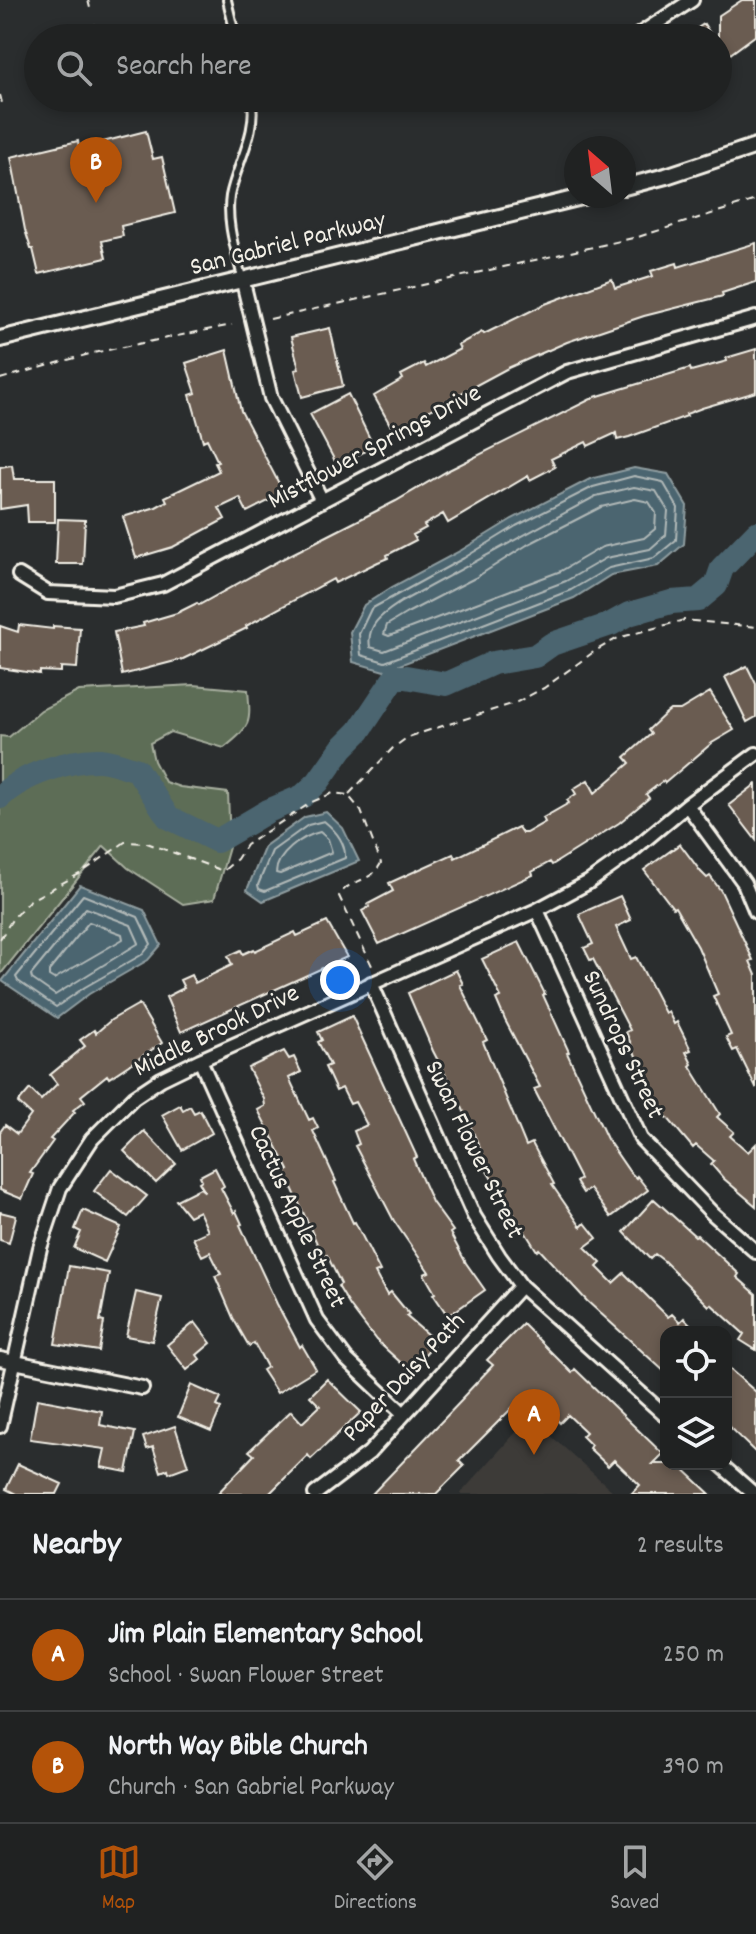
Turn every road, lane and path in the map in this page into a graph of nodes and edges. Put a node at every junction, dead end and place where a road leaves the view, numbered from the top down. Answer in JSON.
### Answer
{"nodes":[{"id":1,"x":88,"y":0,"type":"edge"},
{"id":2,"x":227,"y":0,"type":"edge"},
{"id":3,"x":692,"y":0,"type":"edge"},
{"id":4,"x":90,"y":8,"type":"dead end"},
{"id":5,"x":233,"y":24,"type":"edge"},
{"id":6,"x":655,"y":24,"type":"edge"},
{"id":7,"x":0,"y":95,"type":"edge"},
{"id":8,"x":3,"y":107,"type":"dead end"},
{"id":9,"x":252,"y":112,"type":"edge"},
{"id":10,"x":756,"y":146,"type":"edge"},
{"id":11,"x":636,"y":184,"type":"edge"},
{"id":12,"x":756,"y":200,"type":"edge"},
{"id":13,"x":564,"y":202,"type":"edge"},
{"id":14,"x":243,"y":282,"type":"junction"},
{"id":15,"x":756,"y":318,"type":"edge"},
{"id":16,"x":270,"y":319,"type":"dead end"},
{"id":17,"x":232,"y":325,"type":"dead end"},
{"id":18,"x":0,"y":339,"type":"edge"},
{"id":19,"x":0,"y":379,"type":"edge"},
{"id":20,"x":322,"y":501,"type":"junction"},
{"id":21,"x":19,"y":575,"type":"dead end"},
{"id":22,"x":756,"y":627,"type":"edge"},
{"id":23,"x":756,"y":754,"type":"edge"},
{"id":24,"x":348,"y":795,"type":"junction"},
{"id":25,"x":687,"y":805,"type":"junction"},
{"id":26,"x":537,"y":910,"type":"junction"},
{"id":27,"x":756,"y":912,"type":"edge"},
{"id":28,"x":0,"y":939,"type":"edge"},
{"id":29,"x":373,"y":968,"type":"dead end"},
{"id":30,"x":371,"y":983,"type":"junction"},
{"id":31,"x":200,"y":1060,"type":"junction"},
{"id":32,"x":756,"y":1252,"type":"edge"},
{"id":33,"x":521,"y":1286,"type":"junction"},
{"id":34,"x":0,"y":1359,"type":"edge"},
{"id":35,"x":15,"y":1361,"type":"junction"},
{"id":36,"x":142,"y":1388,"type":"dead end"},
{"id":37,"x":660,"y":1411,"type":"edge"},
{"id":38,"x":404,"y":1414,"type":"junction"},
{"id":39,"x":0,"y":1426,"type":"edge"},
{"id":40,"x":727,"y":1470,"type":"edge"},
{"id":41,"x":315,"y":1494,"type":"edge"},
{"id":42,"x":754,"y":1494,"type":"edge"}],
"edges":[{"from":1,"to":4,"type":"path"},
{"from":2,"to":5,"type":"lane"},
{"from":3,"to":6,"type":"street"},
{"from":7,"to":8,"type":"path"},
{"from":9,"to":14,"type":"lane"},
{"from":10,"to":11,"type":"street"},
{"from":12,"to":16,"type":"path"},
{"from":13,"to":14,"type":"street","name":"San Gabriel Parkway"},
{"from":14,"to":18,"type":"street","name":"San Gabriel Parkway"},
{"from":14,"to":20,"type":"street"},
{"from":15,"to":20,"type":"street","name":"Mistflower Springs Drive"},
{"from":17,"to":19,"type":"path"},
{"from":20,"to":21,"type":"street","name":"Mistflower Springs Drive"},
{"from":22,"to":24,"type":"path"},
{"from":23,"to":25,"type":"street","name":"Middle Brook Drive"},
{"from":24,"to":28,"type":"path"},
{"from":24,"to":29,"type":"path"},
{"from":25,"to":26,"type":"street","name":"Middle Brook Drive"},
{"from":25,"to":27,"type":"street"},
{"from":26,"to":30,"type":"street","name":"Middle Brook Drive"},
{"from":26,"to":32,"type":"street","name":"Sundrops Street"},
{"from":30,"to":31,"type":"street","name":"Middle Brook Drive"},
{"from":30,"to":33,"type":"street","name":"Swan Flower Street"},
{"from":31,"to":35,"type":"street","name":"Middle Brook Drive"},
{"from":31,"to":38,"type":"street","name":"Cactus Apple Street"},
{"from":33,"to":37,"type":"street","name":"Swan Flower Street"},
{"from":33,"to":38,"type":"street","name":"Paper Daisy Path"},
{"from":34,"to":35,"type":"street"},
{"from":35,"to":36,"type":"street"},
{"from":35,"to":39,"type":"street","name":"Middle Brook Drive"},
{"from":38,"to":41,"type":"street","name":"Paper Daisy Path"},
{"from":40,"to":42,"type":"street"}]}
